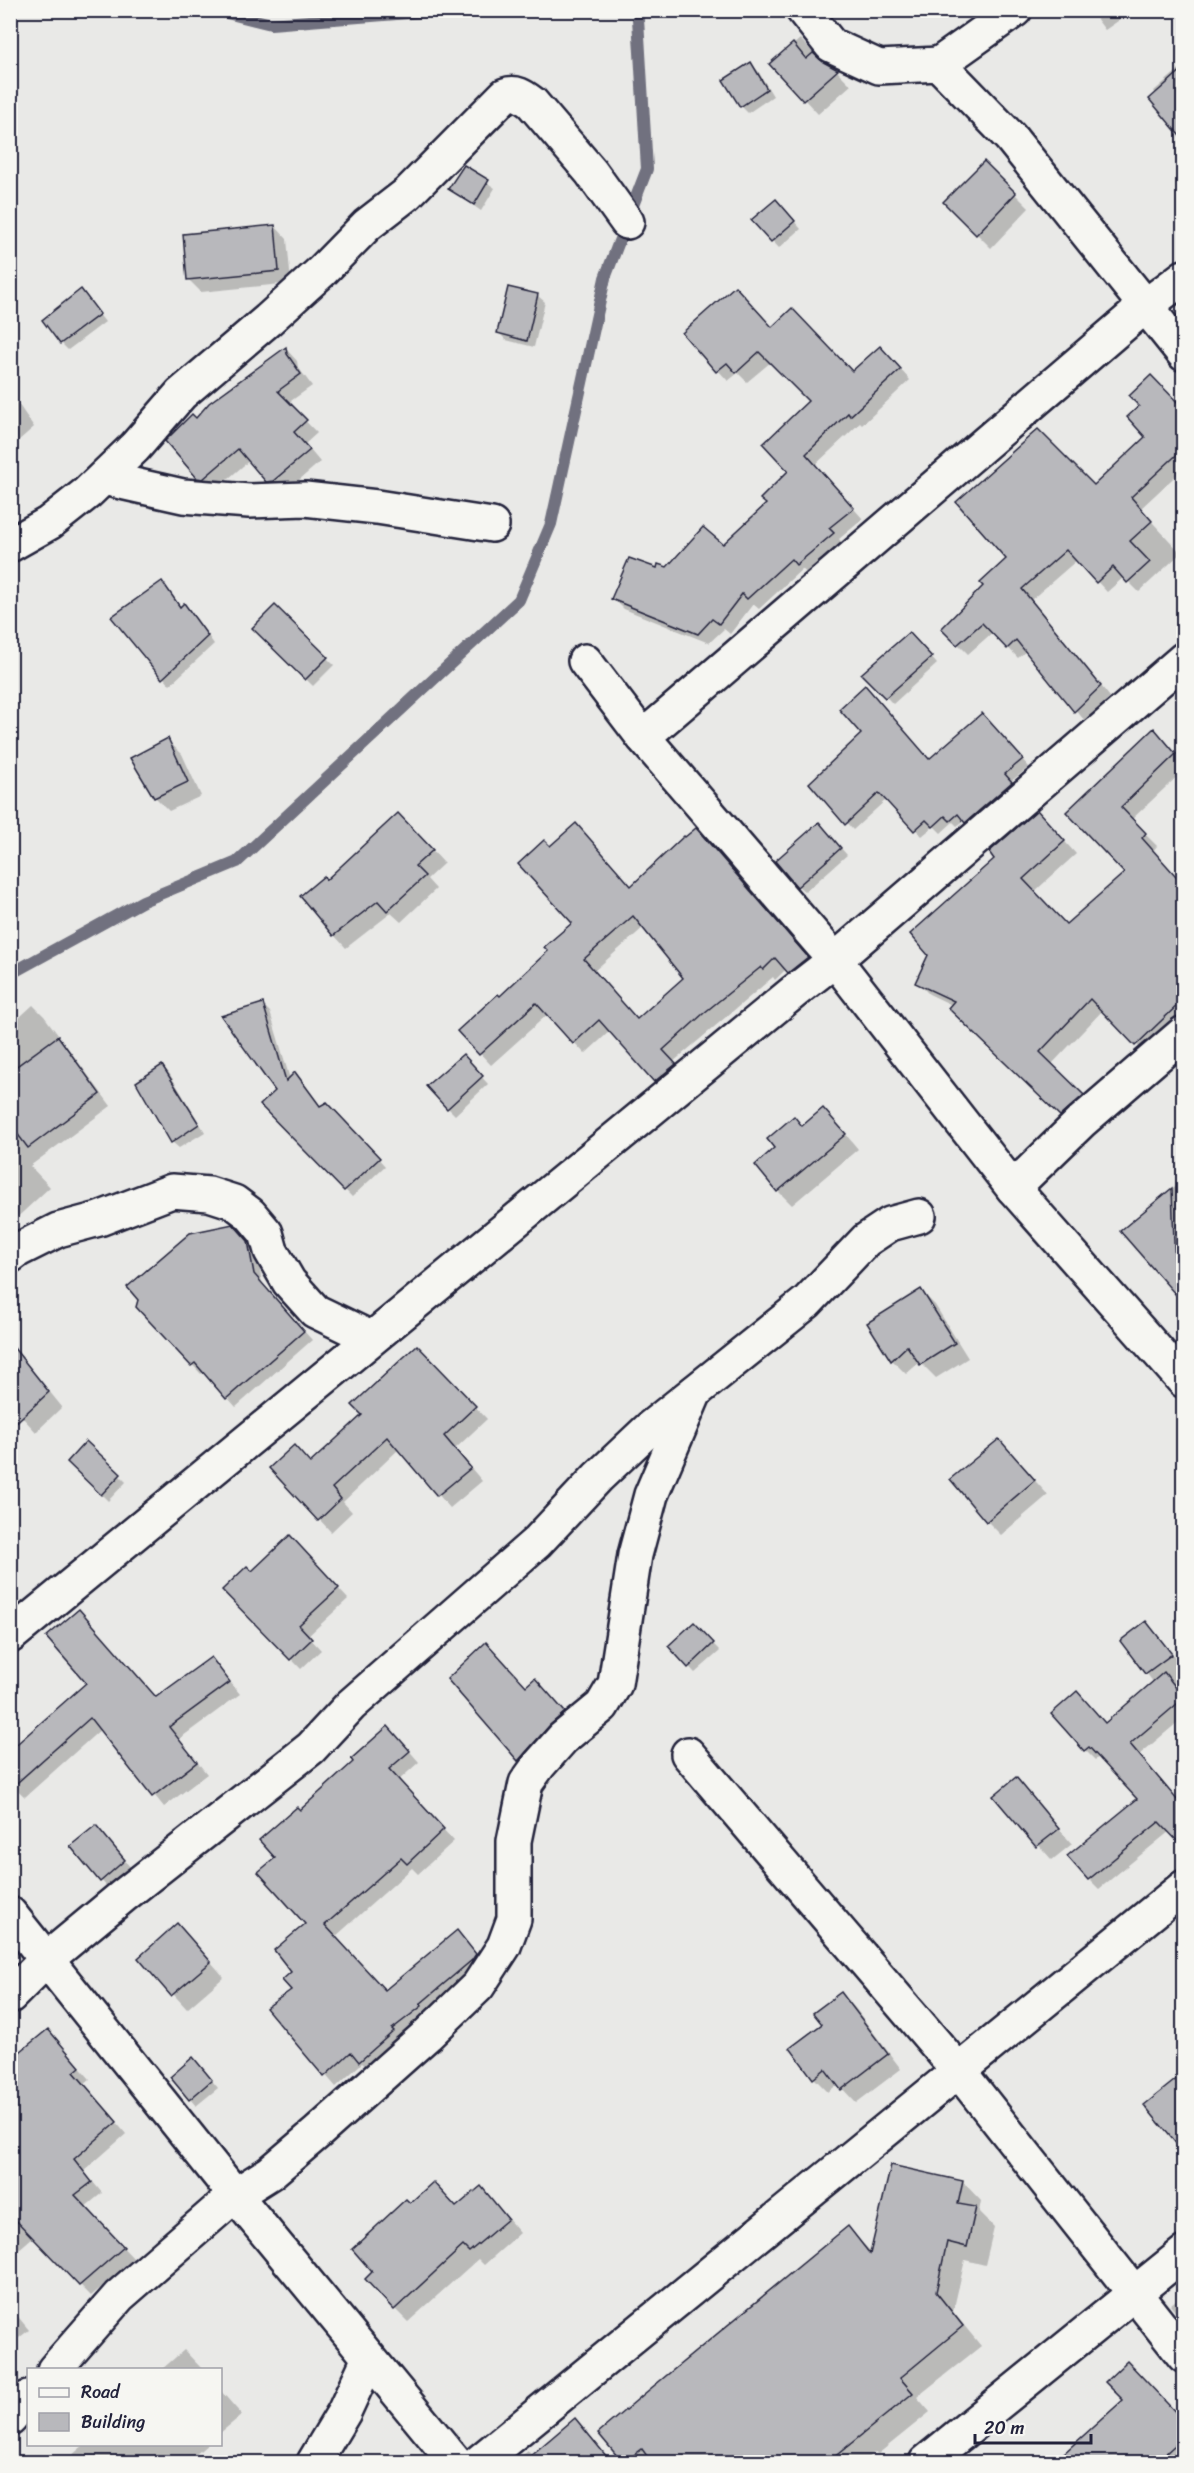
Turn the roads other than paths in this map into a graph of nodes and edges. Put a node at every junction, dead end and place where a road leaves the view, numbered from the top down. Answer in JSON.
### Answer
{"nodes":[{"id":1,"x":803,"y":10,"type":"edge"},
{"id":2,"x":1015,"y":10,"type":"edge"},
{"id":3,"x":939,"y":64,"type":"junction"},
{"id":4,"x":627,"y":222,"type":"dead end"},
{"id":5,"x":1184,"y":277,"type":"edge"},
{"id":6,"x":1144,"y":307,"type":"junction"},
{"id":7,"x":1184,"y":354,"type":"edge"},
{"id":8,"x":103,"y":478,"type":"junction"},
{"id":9,"x":492,"y":525,"type":"dead end"},
{"id":10,"x":10,"y":545,"type":"edge"},
{"id":11,"x":1184,"y":659,"type":"edge"},
{"id":12,"x":585,"y":662,"type":"dead end"},
{"id":13,"x":642,"y":737,"type":"junction"},
{"id":14,"x":835,"y":960,"type":"junction"},
{"id":15,"x":1184,"y":1033,"type":"edge"},
{"id":16,"x":1013,"y":1188,"type":"junction"},
{"id":17,"x":919,"y":1215,"type":"dead end"},
{"id":18,"x":10,"y":1256,"type":"edge"},
{"id":19,"x":372,"y":1338,"type":"junction"},
{"id":20,"x":1184,"y":1381,"type":"edge"},
{"id":21,"x":695,"y":1392,"type":"junction"},
{"id":22,"x":10,"y":1636,"type":"edge"},
{"id":23,"x":688,"y":1754,"type":"dead end"},
{"id":24,"x":1184,"y":1887,"type":"edge"},
{"id":25,"x":10,"y":1914,"type":"edge"},
{"id":26,"x":47,"y":1959,"type":"junction"},
{"id":27,"x":10,"y":1996,"type":"edge"},
{"id":28,"x":958,"y":2070,"type":"junction"},
{"id":29,"x":235,"y":2195,"type":"junction"},
{"id":30,"x":1184,"y":2253,"type":"edge"},
{"id":31,"x":1134,"y":2293,"type":"junction"},
{"id":32,"x":1184,"y":2356,"type":"edge"},
{"id":33,"x":369,"y":2358,"type":"junction"},
{"id":34,"x":56,"y":2368,"type":"edge"},
{"id":35,"x":27,"y":2399,"type":"edge"},
{"id":36,"x":10,"y":2419,"type":"edge"},
{"id":37,"x":314,"y":2463,"type":"edge"},
{"id":38,"x":455,"y":2463,"type":"edge"},
{"id":39,"x":479,"y":2463,"type":"edge"},
{"id":40,"x":926,"y":2463,"type":"edge"}],
"edges":[{"from":1,"to":3,"type":"street"},
{"from":2,"to":3,"type":"street"},
{"from":3,"to":6,"type":"street"},
{"from":4,"to":8,"type":"street"},
{"from":5,"to":6,"type":"street"},
{"from":6,"to":7,"type":"street"},
{"from":6,"to":13,"type":"street"},
{"from":8,"to":9,"type":"street"},
{"from":8,"to":10,"type":"street"},
{"from":11,"to":14,"type":"street"},
{"from":12,"to":13,"type":"street"},
{"from":13,"to":14,"type":"street"},
{"from":14,"to":16,"type":"street"},
{"from":14,"to":19,"type":"street"},
{"from":15,"to":16,"type":"street"},
{"from":16,"to":20,"type":"street"},
{"from":17,"to":21,"type":"street"},
{"from":18,"to":19,"type":"street"},
{"from":19,"to":22,"type":"street"},
{"from":21,"to":26,"type":"street"},
{"from":21,"to":29,"type":"street"},
{"from":23,"to":28,"type":"street"},
{"from":24,"to":28,"type":"street"},
{"from":25,"to":26,"type":"street"},
{"from":26,"to":27,"type":"street"},
{"from":26,"to":29,"type":"street"},
{"from":28,"to":31,"type":"street"},
{"from":28,"to":39,"type":"street"},
{"from":29,"to":33,"type":"street"},
{"from":29,"to":34,"type":"street"},
{"from":30,"to":31,"type":"street"},
{"from":31,"to":32,"type":"street"},
{"from":31,"to":40,"type":"street"},
{"from":33,"to":37,"type":"street"},
{"from":33,"to":38,"type":"street"},
{"from":35,"to":36,"type":"street"}]}
